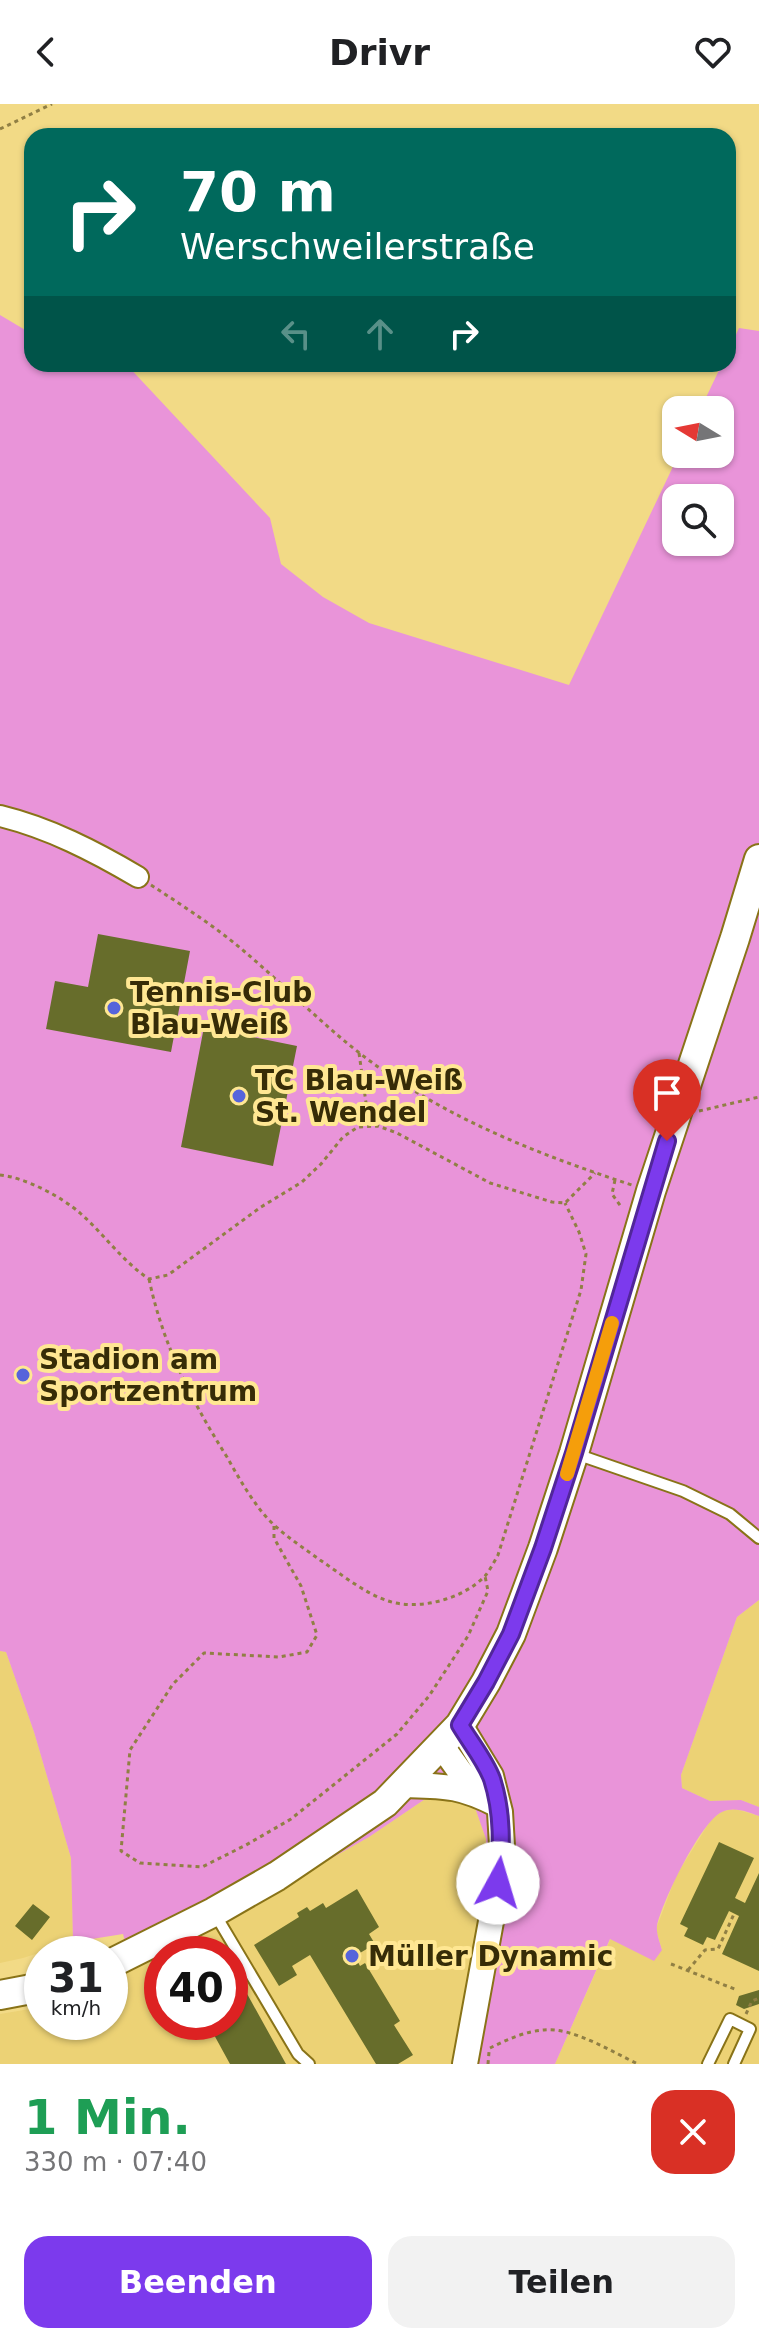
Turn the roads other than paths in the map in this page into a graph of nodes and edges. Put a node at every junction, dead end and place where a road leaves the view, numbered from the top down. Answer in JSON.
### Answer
{"nodes":[{"id":1,"x":0,"y":816,"type":"edge"},
{"id":2,"x":759,"y":859,"type":"edge"},
{"id":3,"x":138,"y":877,"type":"road end"},
{"id":4,"x":574,"y":1453,"type":"junction"},
{"id":5,"x":759,"y":1538,"type":"edge"},
{"id":6,"x":450,"y":1735,"type":"junction"},
{"id":7,"x":403,"y":1785,"type":"junction"},
{"id":8,"x":476,"y":1794,"type":"junction"},
{"id":9,"x":498,"y":1805,"type":"junction"},
{"id":10,"x":214,"y":1912,"type":"junction"},
{"id":11,"x":128,"y":1955,"type":"edge"},
{"id":12,"x":24,"y":1990,"type":"edge"},
{"id":13,"x":0,"y":1995,"type":"edge"},
{"id":14,"x":474,"y":2053,"type":"edge"},
{"id":15,"x":309,"y":2064,"type":"edge"},
{"id":16,"x":708,"y":2064,"type":"edge"},
{"id":17,"x":734,"y":2064,"type":"edge"}],
"edges":[{"from":1,"to":3,"type":"street"},
{"from":2,"to":4,"type":"main road"},
{"from":4,"to":5,"type":"lane"},
{"from":4,"to":6,"type":"main road"},
{"from":6,"to":7,"type":"main road"},
{"from":6,"to":8,"type":"street"},
{"from":6,"to":9,"type":"street"},
{"from":7,"to":8,"type":"street"},
{"from":7,"to":10,"type":"main road"},
{"from":8,"to":9,"type":"street"},
{"from":9,"to":14,"type":"street"},
{"from":10,"to":11,"type":"main road"},
{"from":10,"to":15,"type":"lane"},
{"from":12,"to":13,"type":"main road"},
{"from":16,"to":17,"type":"lane"}]}
